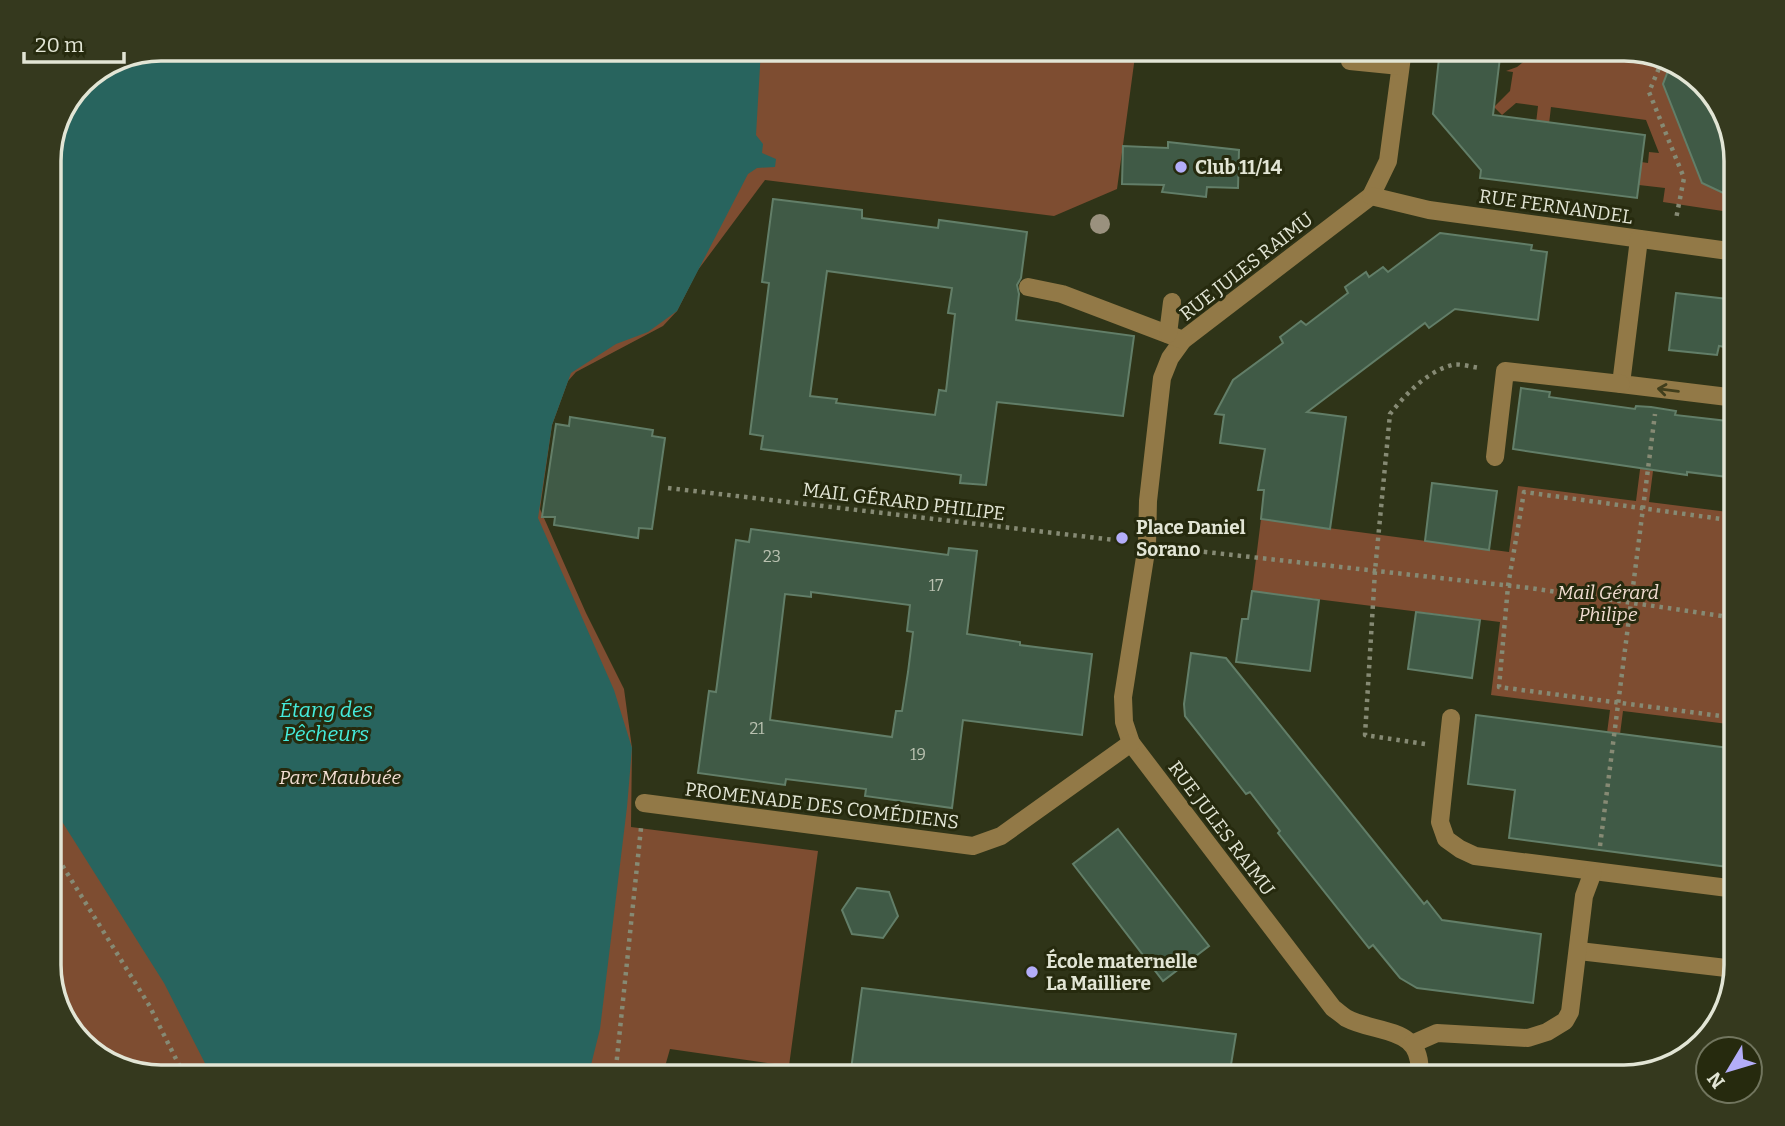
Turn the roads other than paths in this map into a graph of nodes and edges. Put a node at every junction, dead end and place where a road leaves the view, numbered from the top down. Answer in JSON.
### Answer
{"nodes":[{"id":1,"x":1400,"y":61,"type":"edge"},
{"id":2,"x":1371,"y":196,"type":"junction"},
{"id":3,"x":1639,"y":239,"type":"junction"},
{"id":4,"x":1724,"y":250,"type":"edge"},
{"id":5,"x":1028,"y":287,"type":"dead end"},
{"id":6,"x":1172,"y":302,"type":"dead end"},
{"id":7,"x":1176,"y":337,"type":"junction"},
{"id":8,"x":1621,"y":384,"type":"junction"},
{"id":9,"x":1724,"y":396,"type":"edge"},
{"id":10,"x":1495,"y":457,"type":"dead end"},
{"id":11,"x":1451,"y":718,"type":"dead end"},
{"id":12,"x":1131,"y":743,"type":"junction"},
{"id":13,"x":644,"y":803,"type":"road end"},
{"id":14,"x":1593,"y":872,"type":"junction"},
{"id":15,"x":1724,"y":888,"type":"edge"},
{"id":16,"x":1579,"y":951,"type":"junction"},
{"id":17,"x":1724,"y":968,"type":"edge"},
{"id":18,"x":1412,"y":1044,"type":"junction"},
{"id":19,"x":1421,"y":1065,"type":"edge"}],
"edges":[{"from":1,"to":2,"type":"street","name":"RUE JULES RAIMU"},
{"from":2,"to":3,"type":"street","name":"RUE FERNANDEL"},
{"from":2,"to":7,"type":"street","name":"RUE JULES RAIMU"},
{"from":3,"to":4,"type":"street","name":"RUE FERNANDEL"},
{"from":3,"to":8,"type":"street"},
{"from":5,"to":7,"type":"street"},
{"from":6,"to":7,"type":"street"},
{"from":7,"to":12,"type":"street","name":"RUE JULES RAIMU"},
{"from":9,"to":8,"type":"street","one_way":true},
{"from":8,"to":10,"type":"street"},
{"from":11,"to":14,"type":"street"},
{"from":12,"to":13,"type":"street","name":"PROMENADE DES COMÉDIENS"},
{"from":12,"to":18,"type":"street","name":"RUE JULES RAIMU"},
{"from":14,"to":15,"type":"street"},
{"from":14,"to":16,"type":"street"},
{"from":16,"to":17,"type":"street"},
{"from":16,"to":18,"type":"street"},
{"from":18,"to":19,"type":"street"}]}
